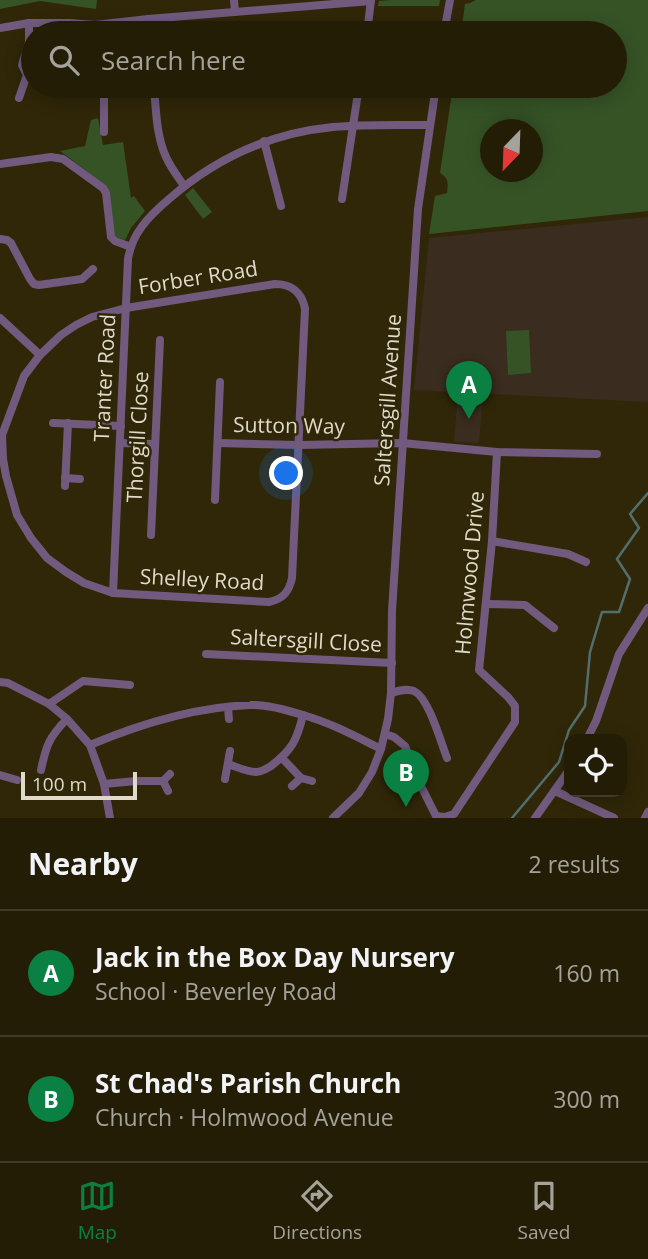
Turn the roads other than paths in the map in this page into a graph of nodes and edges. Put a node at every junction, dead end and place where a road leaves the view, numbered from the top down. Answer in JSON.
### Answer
{"nodes":[{"id":1,"x":234,"y":0,"type":"edge"},
{"id":2,"x":450,"y":0,"type":"edge"},
{"id":3,"x":371,"y":1,"type":"edge"},
{"id":4,"x":303,"y":3,"type":"edge"},
{"id":5,"x":235,"y":12,"type":"junction"},
{"id":6,"x":148,"y":19,"type":"joint"},
{"id":7,"x":138,"y":21,"type":"edge"},
{"id":8,"x":368,"y":21,"type":"edge"},
{"id":9,"x":446,"y":21,"type":"edge"},
{"id":10,"x":21,"y":24,"type":"edge"},
{"id":11,"x":0,"y":28,"type":"edge"},
{"id":12,"x":21,"y":92,"type":"edge"},
{"id":13,"x":19,"y":98,"type":"dead end"},
{"id":14,"x":104,"y":98,"type":"edge"},
{"id":15,"x":155,"y":98,"type":"edge"},
{"id":16,"x":358,"y":98,"type":"edge"},
{"id":17,"x":434,"y":98,"type":"edge"},
{"id":18,"x":430,"y":125,"type":"junction"},
{"id":19,"x":354,"y":126,"type":"junction"},
{"id":20,"x":104,"y":132,"type":"dead end"},
{"id":21,"x":264,"y":141,"type":"junction"},
{"id":22,"x":0,"y":164,"type":"edge"},
{"id":23,"x":184,"y":186,"type":"junction"},
{"id":24,"x":342,"y":199,"type":"dead end"},
{"id":25,"x":281,"y":206,"type":"dead end"},
{"id":26,"x":0,"y":239,"type":"edge"},
{"id":27,"x":131,"y":247,"type":"junction"},
{"id":28,"x":93,"y":270,"type":"dead end"},
{"id":29,"x":126,"y":308,"type":"junction"},
{"id":30,"x":0,"y":318,"type":"edge"},
{"id":31,"x":160,"y":340,"type":"dead end"},
{"id":32,"x":40,"y":355,"type":"junction"},
{"id":33,"x":220,"y":382,"type":"dead end"},
{"id":34,"x":53,"y":423,"type":"dead end"},
{"id":35,"x":68,"y":424,"type":"junction"},
{"id":36,"x":121,"y":426,"type":"junction"},
{"id":37,"x":1,"y":435,"type":"edge"},
{"id":38,"x":120,"y":443,"type":"junction"},
{"id":39,"x":218,"y":443,"type":"junction"},
{"id":40,"x":402,"y":443,"type":"junction"},
{"id":41,"x":155,"y":444,"type":"junction"},
{"id":42,"x":299,"y":445,"type":"junction"},
{"id":43,"x":497,"y":452,"type":"junction"},
{"id":44,"x":597,"y":454,"type":"dead end"},
{"id":45,"x":80,"y":479,"type":"dead end"},
{"id":46,"x":215,"y":500,"type":"dead end"},
{"id":47,"x":151,"y":535,"type":"dead end"},
{"id":48,"x":492,"y":541,"type":"junction"},
{"id":49,"x":586,"y":562,"type":"dead end"},
{"id":50,"x":113,"y":593,"type":"junction"},
{"id":51,"x":486,"y":604,"type":"junction"},
{"id":52,"x":648,"y":608,"type":"edge"},
{"id":53,"x":554,"y":628,"type":"dead end"},
{"id":54,"x":206,"y":654,"type":"dead end"},
{"id":55,"x":218,"y":654,"type":"junction"},
{"id":56,"x":392,"y":663,"type":"junction"},
{"id":57,"x":218,"y":665,"type":"dead end"},
{"id":58,"x":0,"y":682,"type":"edge"},
{"id":59,"x":130,"y":685,"type":"dead end"},
{"id":60,"x":391,"y":693,"type":"junction"},
{"id":61,"x":49,"y":704,"type":"junction"},
{"id":62,"x":228,"y":708,"type":"junction"},
{"id":63,"x":303,"y":715,"type":"junction"},
{"id":64,"x":68,"y":719,"type":"junction"},
{"id":65,"x":229,"y":719,"type":"dead end"},
{"id":66,"x":385,"y":734,"type":"junction"},
{"id":67,"x":590,"y":734,"type":"edge"},
{"id":68,"x":90,"y":745,"type":"junction"},
{"id":69,"x":381,"y":749,"type":"junction"},
{"id":70,"x":230,"y":751,"type":"dead end"},
{"id":71,"x":282,"y":758,"type":"junction"},
{"id":72,"x":447,"y":758,"type":"dead end"},
{"id":73,"x":228,"y":764,"type":"junction"},
{"id":74,"x":41,"y":770,"type":"dead end"},
{"id":75,"x":170,"y":774,"type":"dead end"},
{"id":76,"x":0,"y":775,"type":"edge"},
{"id":77,"x":564,"y":777,"type":"edge"},
{"id":78,"x":301,"y":778,"type":"junction"},
{"id":79,"x":225,"y":779,"type":"dead end"},
{"id":80,"x":17,"y":780,"type":"dead end"},
{"id":81,"x":163,"y":781,"type":"junction"},
{"id":82,"x":312,"y":781,"type":"dead end"},
{"id":83,"x":104,"y":784,"type":"junction"},
{"id":84,"x":292,"y":786,"type":"dead end"},
{"id":85,"x":555,"y":790,"type":"junction"},
{"id":86,"x":168,"y":791,"type":"dead end"},
{"id":87,"x":648,"y":812,"type":"edge"},
{"id":88,"x":110,"y":818,"type":"edge"},
{"id":89,"x":333,"y":818,"type":"edge"},
{"id":90,"x":535,"y":818,"type":"edge"},
{"id":91,"x":614,"y":818,"type":"edge"},
{"id":92,"x":645,"y":818,"type":"edge"}],
"edges":[{"from":1,"to":5,"type":"street"},
{"from":2,"to":9,"type":"street"},
{"from":3,"to":4,"type":"street"},
{"from":3,"to":8,"type":"street"},
{"from":4,"to":5,"type":"street"},
{"from":5,"to":6,"type":"street"},
{"from":6,"to":7,"type":"street"},
{"from":10,"to":11,"type":"street"},
{"from":12,"to":13,"type":"street"},
{"from":14,"to":20,"type":"street"},
{"from":15,"to":23,"type":"street"},
{"from":16,"to":19,"type":"street"},
{"from":17,"to":18,"type":"street","name":"Saltersgill Avenue"},
{"from":18,"to":19,"type":"street","name":"Tranter Road"},
{"from":18,"to":40,"type":"street","name":"Saltersgill Avenue"},
{"from":19,"to":21,"type":"street","name":"Tranter Road"},
{"from":19,"to":24,"type":"street"},
{"from":21,"to":23,"type":"street","name":"Tranter Road"},
{"from":21,"to":25,"type":"street"},
{"from":22,"to":27,"type":"street"},
{"from":23,"to":27,"type":"street","name":"Tranter Road"},
{"from":26,"to":28,"type":"street"},
{"from":27,"to":29,"type":"street","name":"Tranter Road"},
{"from":29,"to":32,"type":"street","name":"Forber Road"},
{"from":29,"to":36,"type":"street","name":"Tranter Road"},
{"from":29,"to":42,"type":"street","name":"Forber Road"},
{"from":30,"to":32,"type":"street"},
{"from":31,"to":41,"type":"street","name":"Thorgill Close"},
{"from":32,"to":37,"type":"street","name":"Forber Road"},
{"from":33,"to":39,"type":"street"},
{"from":34,"to":35,"type":"street"},
{"from":35,"to":36,"type":"street"},
{"from":35,"to":45,"type":"street"},
{"from":36,"to":38,"type":"street","name":"Tranter Road"},
{"from":37,"to":50,"type":"street","name":"Shelley Road"},
{"from":38,"to":41,"type":"street"},
{"from":38,"to":50,"type":"street","name":"Tranter Road"},
{"from":39,"to":42,"type":"street","name":"Sutton Way"},
{"from":39,"to":46,"type":"street"},
{"from":40,"to":42,"type":"street","name":"Sutton Way"},
{"from":40,"to":43,"type":"street","name":"Sutton Way"},
{"from":40,"to":56,"type":"street","name":"Saltersgill Avenue"},
{"from":41,"to":47,"type":"street","name":"Thorgill Close"},
{"from":42,"to":50,"type":"street","name":"Shelley Road"},
{"from":43,"to":44,"type":"street","name":"Sutton Way"},
{"from":43,"to":48,"type":"street","name":"Holmwood Drive"},
{"from":48,"to":49,"type":"street"},
{"from":48,"to":51,"type":"street","name":"Holmwood Drive"},
{"from":51,"to":53,"type":"street"},
{"from":51,"to":66,"type":"street","name":"Holmwood Drive"},
{"from":52,"to":67,"type":"street"},
{"from":54,"to":55,"type":"street","name":"Saltersgill Close"},
{"from":55,"to":56,"type":"street","name":"Saltersgill Close"},
{"from":55,"to":57,"type":"street","name":"Saltersgill Close"},
{"from":56,"to":60,"type":"street","name":"Saltersgill Avenue"},
{"from":58,"to":61,"type":"street"},
{"from":59,"to":61,"type":"street"},
{"from":60,"to":66,"type":"street","name":"Saltersgill Avenue"},
{"from":60,"to":72,"type":"street"},
{"from":61,"to":64,"type":"street"},
{"from":62,"to":63,"type":"street"},
{"from":62,"to":65,"type":"street"},
{"from":62,"to":68,"type":"street"},
{"from":63,"to":69,"type":"street"},
{"from":63,"to":71,"type":"street"},
{"from":64,"to":68,"type":"street"},
{"from":64,"to":74,"type":"street"},
{"from":66,"to":69,"type":"street","name":"Saltersgill Avenue"},
{"from":68,"to":83,"type":"street"},
{"from":69,"to":89,"type":"street","name":"Saltersgill Avenue"},
{"from":70,"to":73,"type":"street"},
{"from":71,"to":73,"type":"street"},
{"from":71,"to":78,"type":"street"},
{"from":73,"to":79,"type":"street"},
{"from":75,"to":81,"type":"street"},
{"from":76,"to":80,"type":"street"},
{"from":77,"to":85,"type":"street"},
{"from":78,"to":82,"type":"street"},
{"from":78,"to":84,"type":"street"},
{"from":81,"to":83,"type":"street"},
{"from":81,"to":86,"type":"street"},
{"from":83,"to":88,"type":"street"},
{"from":85,"to":90,"type":"street"},
{"from":85,"to":91,"type":"street"},
{"from":87,"to":92,"type":"street"}]}
